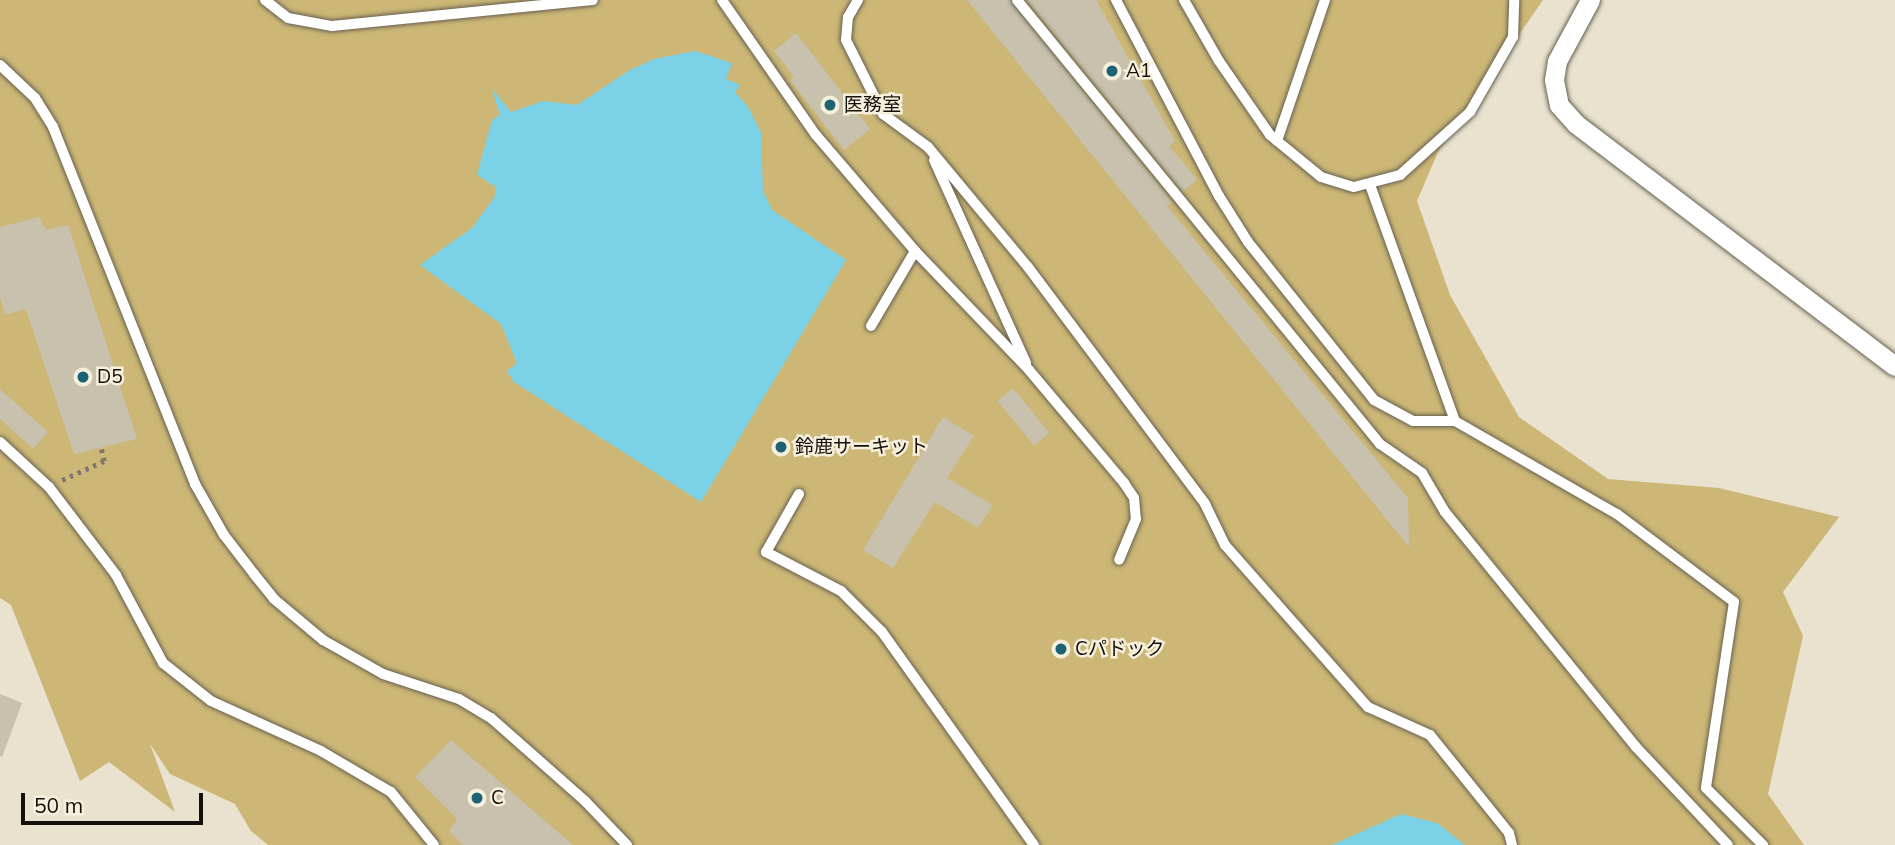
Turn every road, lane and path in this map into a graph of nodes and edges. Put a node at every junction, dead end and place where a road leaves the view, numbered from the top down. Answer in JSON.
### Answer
{"nodes":[{"id":1,"x":265,"y":0,"type":"edge"},
{"id":2,"x":593,"y":0,"type":"edge"},
{"id":3,"x":722,"y":0,"type":"edge"},
{"id":4,"x":859,"y":0,"type":"edge"},
{"id":5,"x":1017,"y":0,"type":"edge"},
{"id":6,"x":1116,"y":0,"type":"edge"},
{"id":7,"x":1185,"y":0,"type":"edge"},
{"id":8,"x":1325,"y":0,"type":"edge"},
{"id":9,"x":1514,"y":0,"type":"edge"},
{"id":10,"x":1590,"y":0,"type":"edge"},
{"id":11,"x":0,"y":65,"type":"edge"},
{"id":12,"x":1277,"y":141,"type":"junction"},
{"id":13,"x":928,"y":147,"type":"junction"},
{"id":14,"x":1370,"y":186,"type":"junction"},
{"id":15,"x":915,"y":251,"type":"junction"},
{"id":16,"x":871,"y":326,"type":"dead end"},
{"id":17,"x":1895,"y":366,"type":"edge"},
{"id":18,"x":1029,"y":370,"type":"junction"},
{"id":19,"x":1455,"y":421,"type":"junction"},
{"id":20,"x":0,"y":442,"type":"edge"},
{"id":21,"x":101,"y":448,"type":"dead end"},
{"id":22,"x":49,"y":487,"type":"junction"},
{"id":23,"x":799,"y":494,"type":"dead end"},
{"id":24,"x":1119,"y":560,"type":"dead end"},
{"id":25,"x":434,"y":845,"type":"edge"},
{"id":26,"x":627,"y":845,"type":"edge"},
{"id":27,"x":1034,"y":845,"type":"edge"},
{"id":28,"x":1512,"y":845,"type":"edge"},
{"id":29,"x":1728,"y":845,"type":"edge"},
{"id":30,"x":1763,"y":845,"type":"edge"}],
"edges":[{"from":1,"to":2,"type":"lane"},
{"from":3,"to":15,"type":"lane"},
{"from":4,"to":13,"type":"lane"},
{"from":5,"to":29,"type":"lane"},
{"from":6,"to":19,"type":"lane"},
{"from":7,"to":12,"type":"lane"},
{"from":8,"to":12,"type":"lane"},
{"from":9,"to":14,"type":"lane"},
{"from":10,"to":17,"type":"street"},
{"from":11,"to":26,"type":"lane"},
{"from":12,"to":14,"type":"lane"},
{"from":13,"to":18,"type":"lane"},
{"from":13,"to":28,"type":"lane"},
{"from":14,"to":19,"type":"lane"},
{"from":15,"to":16,"type":"lane"},
{"from":15,"to":18,"type":"lane"},
{"from":18,"to":24,"type":"lane"},
{"from":19,"to":30,"type":"lane"},
{"from":20,"to":22,"type":"lane"},
{"from":21,"to":22,"type":"path"},
{"from":22,"to":25,"type":"lane"},
{"from":23,"to":27,"type":"lane"}]}
